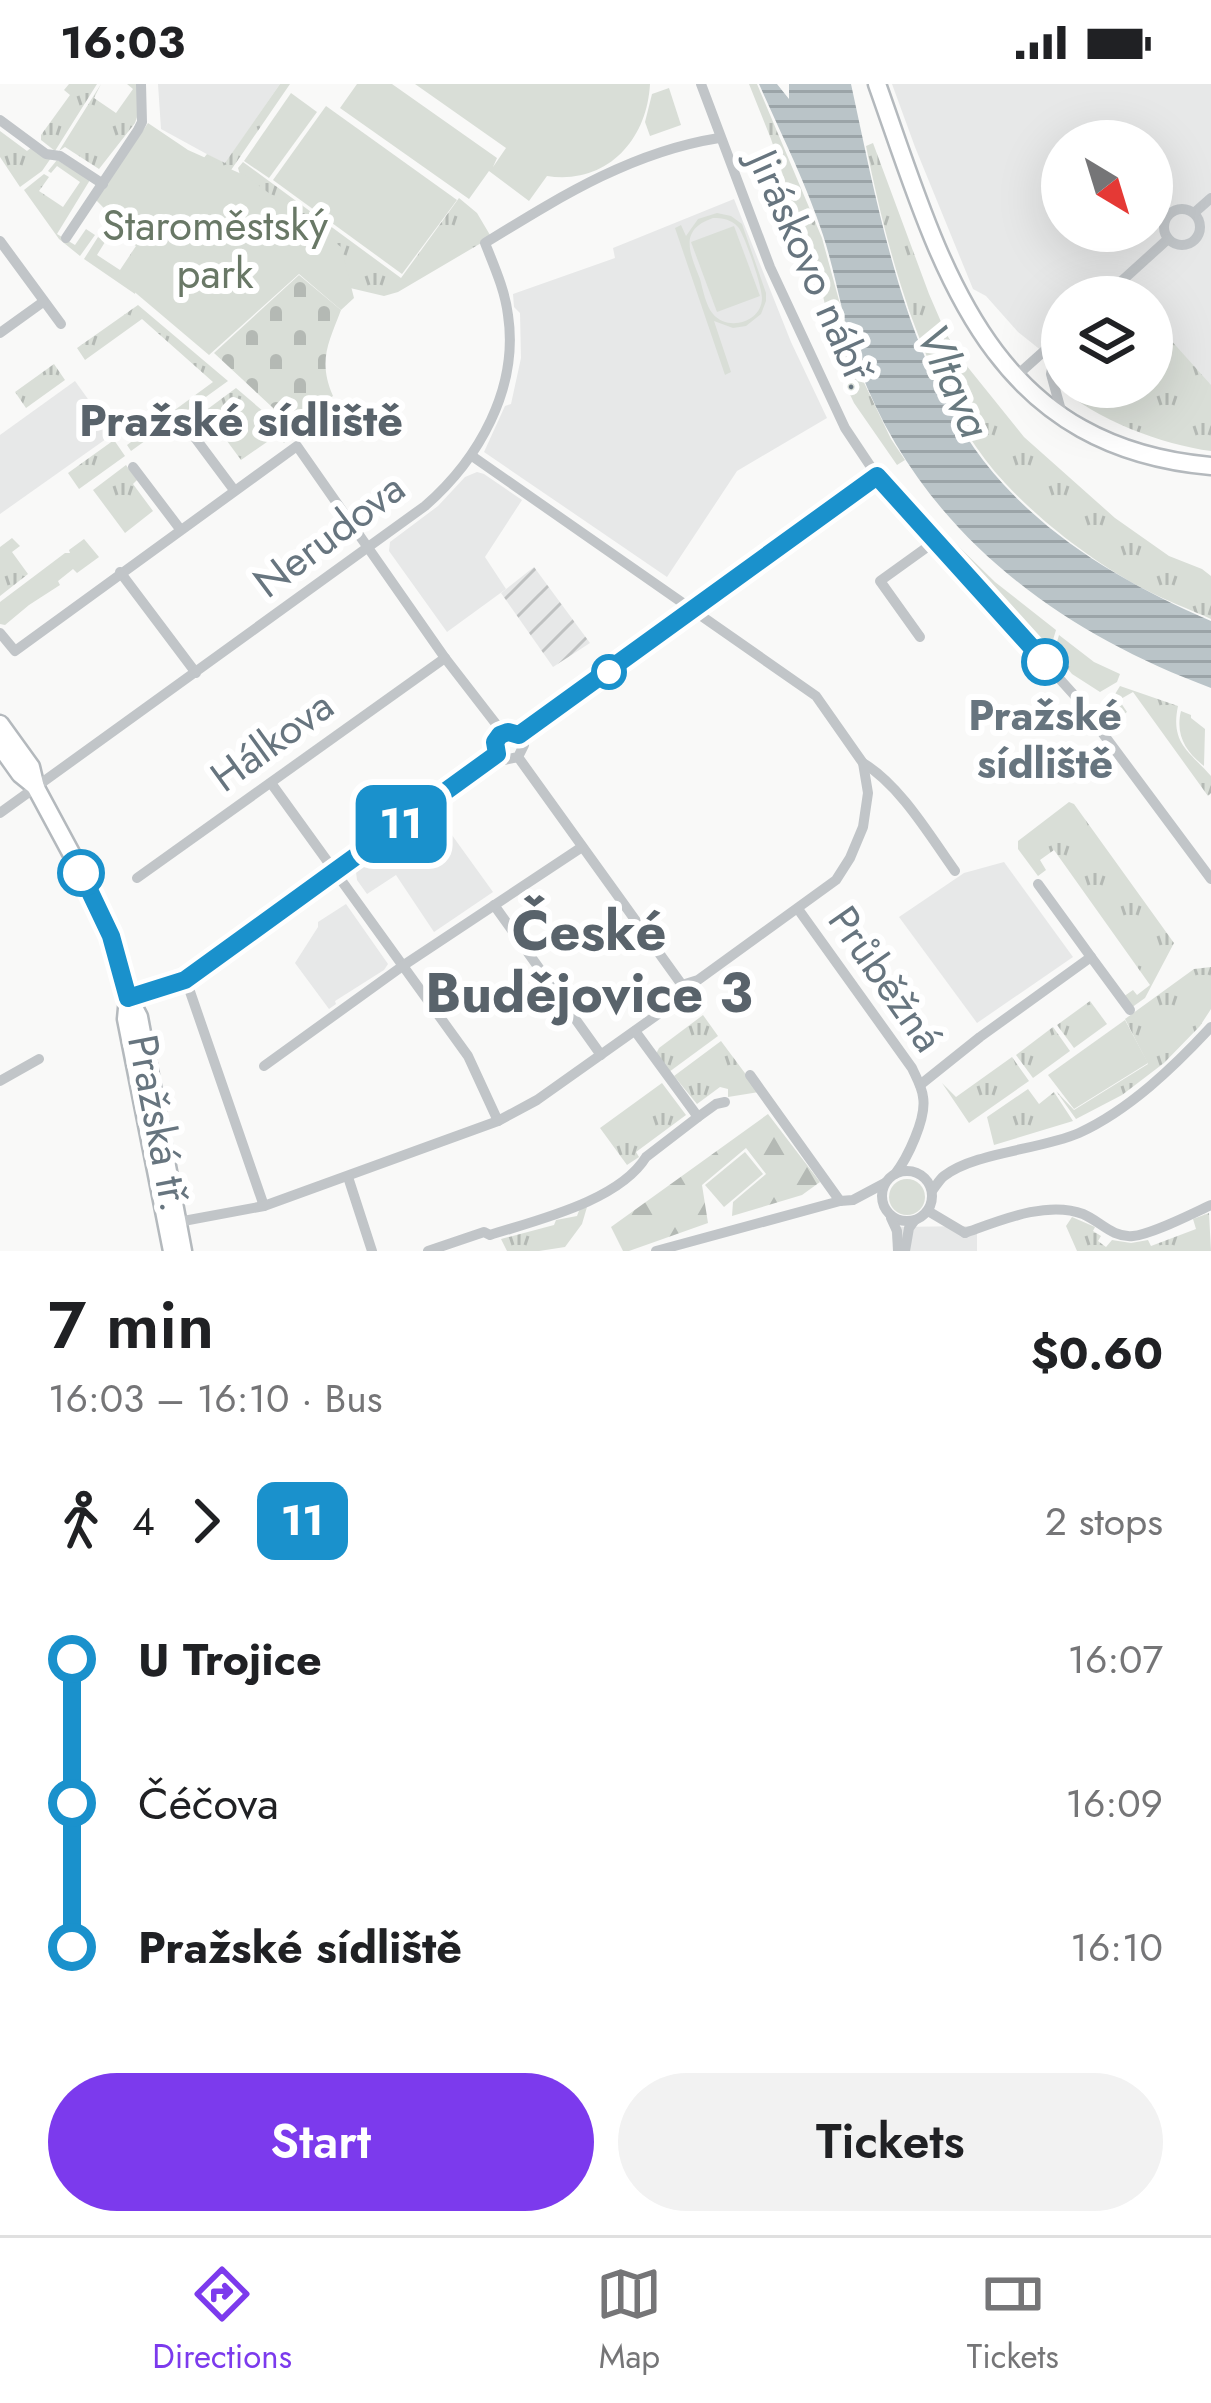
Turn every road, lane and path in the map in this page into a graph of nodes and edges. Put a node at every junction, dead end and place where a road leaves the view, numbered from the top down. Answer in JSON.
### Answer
{"nodes":[{"id":1,"x":141,"y":84,"type":"edge"},
{"id":2,"x":701,"y":84,"type":"edge"},
{"id":3,"x":877,"y":84,"type":"edge"},
{"id":4,"x":0,"y":120,"type":"edge"},
{"id":5,"x":719,"y":138,"type":"junction"},
{"id":6,"x":103,"y":184,"type":"junction"},
{"id":7,"x":1211,"y":198,"type":"edge"},
{"id":8,"x":1173,"y":213,"type":"edge"},
{"id":9,"x":1194,"y":213,"type":"junction"},
{"id":10,"x":66,"y":238,"type":"dead end"},
{"id":11,"x":1173,"y":241,"type":"edge"},
{"id":12,"x":0,"y":242,"type":"edge"},
{"id":13,"x":1154,"y":252,"type":"edge"},
{"id":14,"x":1127,"y":276,"type":"edge"},
{"id":15,"x":43,"y":302,"type":"junction"},
{"id":16,"x":62,"y":324,"type":"dead end"},
{"id":17,"x":0,"y":334,"type":"edge"},
{"id":18,"x":1041,"y":353,"type":"edge"},
{"id":19,"x":1014,"y":378,"type":"junction"},
{"id":20,"x":1060,"y":408,"type":"edge"},
{"id":21,"x":1063,"y":417,"type":"junction"},
{"id":22,"x":187,"y":428,"type":"dead end"},
{"id":23,"x":472,"y":456,"type":"junction"},
{"id":24,"x":1211,"y":466,"type":"edge"},
{"id":25,"x":134,"y":467,"type":"dead end"},
{"id":26,"x":877,"y":476,"type":"junction"},
{"id":27,"x":234,"y":490,"type":"junction"},
{"id":28,"x":180,"y":529,"type":"junction"},
{"id":29,"x":937,"y":540,"type":"junction"},
{"id":30,"x":370,"y":548,"type":"junction"},
{"id":31,"x":120,"y":572,"type":"junction"},
{"id":32,"x":694,"y":610,"type":"junction"},
{"id":33,"x":0,"y":633,"type":"edge"},
{"id":34,"x":920,"y":637,"type":"dead end"},
{"id":35,"x":445,"y":658,"type":"junction"},
{"id":36,"x":196,"y":674,"type":"junction"},
{"id":37,"x":0,"y":724,"type":"edge"},
{"id":38,"x":503,"y":733,"type":"junction"},
{"id":39,"x":519,"y":735,"type":"junction"},
{"id":40,"x":0,"y":746,"type":"edge"},
{"id":41,"x":497,"y":754,"type":"junction"},
{"id":42,"x":518,"y":758,"type":"junction"},
{"id":43,"x":863,"y":763,"type":"junction"},
{"id":44,"x":271,"y":783,"type":"junction"},
{"id":45,"x":36,"y":788,"type":"junction"},
{"id":46,"x":0,"y":813,"type":"edge"},
{"id":47,"x":582,"y":847,"type":"junction"},
{"id":48,"x":955,"y":871,"type":"dead end"},
{"id":49,"x":336,"y":872,"type":"junction"},
{"id":50,"x":137,"y":878,"type":"dead end"},
{"id":51,"x":1211,"y":880,"type":"edge"},
{"id":52,"x":1038,"y":884,"type":"dead end"},
{"id":53,"x":494,"y":905,"type":"junction"},
{"id":54,"x":797,"y":909,"type":"junction"},
{"id":55,"x":1091,"y":957,"type":"junction"},
{"id":56,"x":404,"y":965,"type":"junction"},
{"id":57,"x":185,"y":980,"type":"junction"},
{"id":58,"x":682,"y":985,"type":"junction"},
{"id":59,"x":128,"y":998,"type":"junction"},
{"id":60,"x":1130,"y":1010,"type":"dead end"},
{"id":61,"x":1211,"y":1027,"type":"edge"},
{"id":62,"x":635,"y":1031,"type":"junction"},
{"id":63,"x":601,"y":1055,"type":"junction"},
{"id":64,"x":39,"y":1059,"type":"dead end"},
{"id":65,"x":264,"y":1066,"type":"dead end"},
{"id":66,"x":750,"y":1075,"type":"dead end"},
{"id":67,"x":0,"y":1081,"type":"edge"},
{"id":68,"x":920,"y":1085,"type":"junction"},
{"id":69,"x":724,"y":1102,"type":"dead end"},
{"id":70,"x":698,"y":1117,"type":"junction"},
{"id":71,"x":498,"y":1121,"type":"junction"},
{"id":72,"x":908,"y":1155,"type":"junction"},
{"id":73,"x":918,"y":1174,"type":"junction"},
{"id":74,"x":348,"y":1177,"type":"junction"},
{"id":75,"x":943,"y":1177,"type":"junction"},
{"id":76,"x":890,"y":1179,"type":"junction"},
{"id":77,"x":932,"y":1191,"type":"junction"},
{"id":78,"x":847,"y":1201,"type":"junction"},
{"id":79,"x":1211,"y":1205,"type":"edge"},
{"id":80,"x":264,"y":1206,"type":"junction"},
{"id":81,"x":928,"y":1211,"type":"junction"},
{"id":82,"x":888,"y":1212,"type":"junction"},
{"id":83,"x":914,"y":1221,"type":"junction"},
{"id":84,"x":178,"y":1222,"type":"junction"},
{"id":85,"x":678,"y":1248,"type":"edge"},
{"id":86,"x":172,"y":1251,"type":"edge"},
{"id":87,"x":184,"y":1251,"type":"edge"},
{"id":88,"x":371,"y":1251,"type":"edge"},
{"id":89,"x":428,"y":1251,"type":"edge"},
{"id":90,"x":656,"y":1251,"type":"edge"},
{"id":91,"x":902,"y":1251,"type":"edge"}],
"edges":[{"from":1,"to":6,"type":"street"},
{"from":2,"to":5,"type":"street","name":"Jiráskovo nábř."},
{"from":3,"to":19,"type":"street"},
{"from":4,"to":6,"type":"street"},
{"from":5,"to":23,"type":"street","name":"Nerudova"},
{"from":5,"to":26,"type":"street","name":"Jiráskovo nábř."},
{"from":6,"to":10,"type":"street"},
{"from":7,"to":9,"type":"street"},
{"from":8,"to":9,"type":"street"},
{"from":9,"to":11,"type":"street"},
{"from":12,"to":15,"type":"street"},
{"from":13,"to":14,"type":"street"},
{"from":15,"to":16,"type":"street"},
{"from":15,"to":17,"type":"street"},
{"from":18,"to":19,"type":"street"},
{"from":19,"to":21,"type":"street"},
{"from":20,"to":21,"type":"street"},
{"from":21,"to":24,"type":"street"},
{"from":22,"to":27,"type":"street"},
{"from":23,"to":30,"type":"street","name":"Nerudova"},
{"from":23,"to":32,"type":"street"},
{"from":25,"to":28,"type":"street"},
{"from":26,"to":29,"type":"street","name":"Jiráskovo nábř."},
{"from":26,"to":32,"type":"street"},
{"from":27,"to":28,"type":"street"},
{"from":27,"to":30,"type":"street"},
{"from":28,"to":31,"type":"street"},
{"from":29,"to":34,"type":"street"},
{"from":29,"to":51,"type":"street","name":"Jiráskovo nábř."},
{"from":30,"to":35,"type":"street"},
{"from":30,"to":36,"type":"street","name":"Nerudova"},
{"from":31,"to":33,"type":"street"},
{"from":31,"to":36,"type":"street"},
{"from":32,"to":39,"type":"street"},
{"from":32,"to":43,"type":"street"},
{"from":35,"to":38,"type":"street"},
{"from":35,"to":44,"type":"street","name":"Hálkova"},
{"from":36,"to":45,"type":"street","name":"Nerudova"},
{"from":37,"to":45,"type":"street","name":"Pražská tř."},
{"from":38,"to":39,"type":"street"},
{"from":38,"to":41,"type":"street"},
{"from":39,"to":42,"type":"street"},
{"from":40,"to":45,"type":"street","name":"Pražská tř."},
{"from":41,"to":42,"type":"street"},
{"from":41,"to":49,"type":"street"},
{"from":42,"to":47,"type":"street"},
{"from":43,"to":48,"type":"street"},
{"from":43,"to":54,"type":"street"},
{"from":44,"to":49,"type":"street"},
{"from":44,"to":50,"type":"street","name":"Hálkova"},
{"from":45,"to":46,"type":"street","name":"Nerudova"},
{"from":45,"to":59,"type":"street","name":"Pražská tř."},
{"from":47,"to":53,"type":"street"},
{"from":47,"to":58,"type":"street"},
{"from":49,"to":56,"type":"street"},
{"from":49,"to":57,"type":"street"},
{"from":52,"to":55,"type":"street"},
{"from":53,"to":56,"type":"street"},
{"from":53,"to":63,"type":"street"},
{"from":54,"to":58,"type":"street"},
{"from":54,"to":68,"type":"street","name":"Průběžná"},
{"from":55,"to":60,"type":"street"},
{"from":55,"to":68,"type":"street"},
{"from":56,"to":65,"type":"street"},
{"from":56,"to":71,"type":"street"},
{"from":57,"to":59,"type":"street"},
{"from":57,"to":80,"type":"street"},
{"from":58,"to":62,"type":"street"},
{"from":59,"to":84,"type":"street","name":"Pražská tř."},
{"from":59,"to":86,"type":"street","name":"Pražská tř."},
{"from":61,"to":75,"type":"street"},
{"from":62,"to":63,"type":"street"},
{"from":62,"to":70,"type":"street"},
{"from":63,"to":71,"type":"street"},
{"from":64,"to":67,"type":"street"},
{"from":66,"to":78,"type":"street"},
{"from":68,"to":72,"type":"street","name":"Průběžná"},
{"from":69,"to":70,"type":"street"},
{"from":70,"to":89,"type":"street"},
{"from":71,"to":74,"type":"street"},
{"from":72,"to":73,"type":"street"},
{"from":72,"to":76,"type":"street","name":"Průběžná"},
{"from":73,"to":75,"type":"street"},
{"from":73,"to":76,"type":"street"},
{"from":73,"to":77,"type":"street"},
{"from":74,"to":80,"type":"street"},
{"from":74,"to":88,"type":"street"},
{"from":75,"to":77,"type":"street"},
{"from":76,"to":78,"type":"street","name":"Průběžná"},
{"from":76,"to":82,"type":"street"},
{"from":77,"to":81,"type":"street"},
{"from":78,"to":82,"type":"street"},
{"from":78,"to":85,"type":"street","name":"Průběžná"},
{"from":79,"to":81,"type":"street"},
{"from":80,"to":84,"type":"street"},
{"from":81,"to":83,"type":"street"},
{"from":82,"to":83,"type":"street"},
{"from":82,"to":91,"type":"street"},
{"from":83,"to":91,"type":"street"},
{"from":84,"to":87,"type":"street","name":"Pražská tř."},
{"from":85,"to":90,"type":"street","name":"Průběžná"}]}
